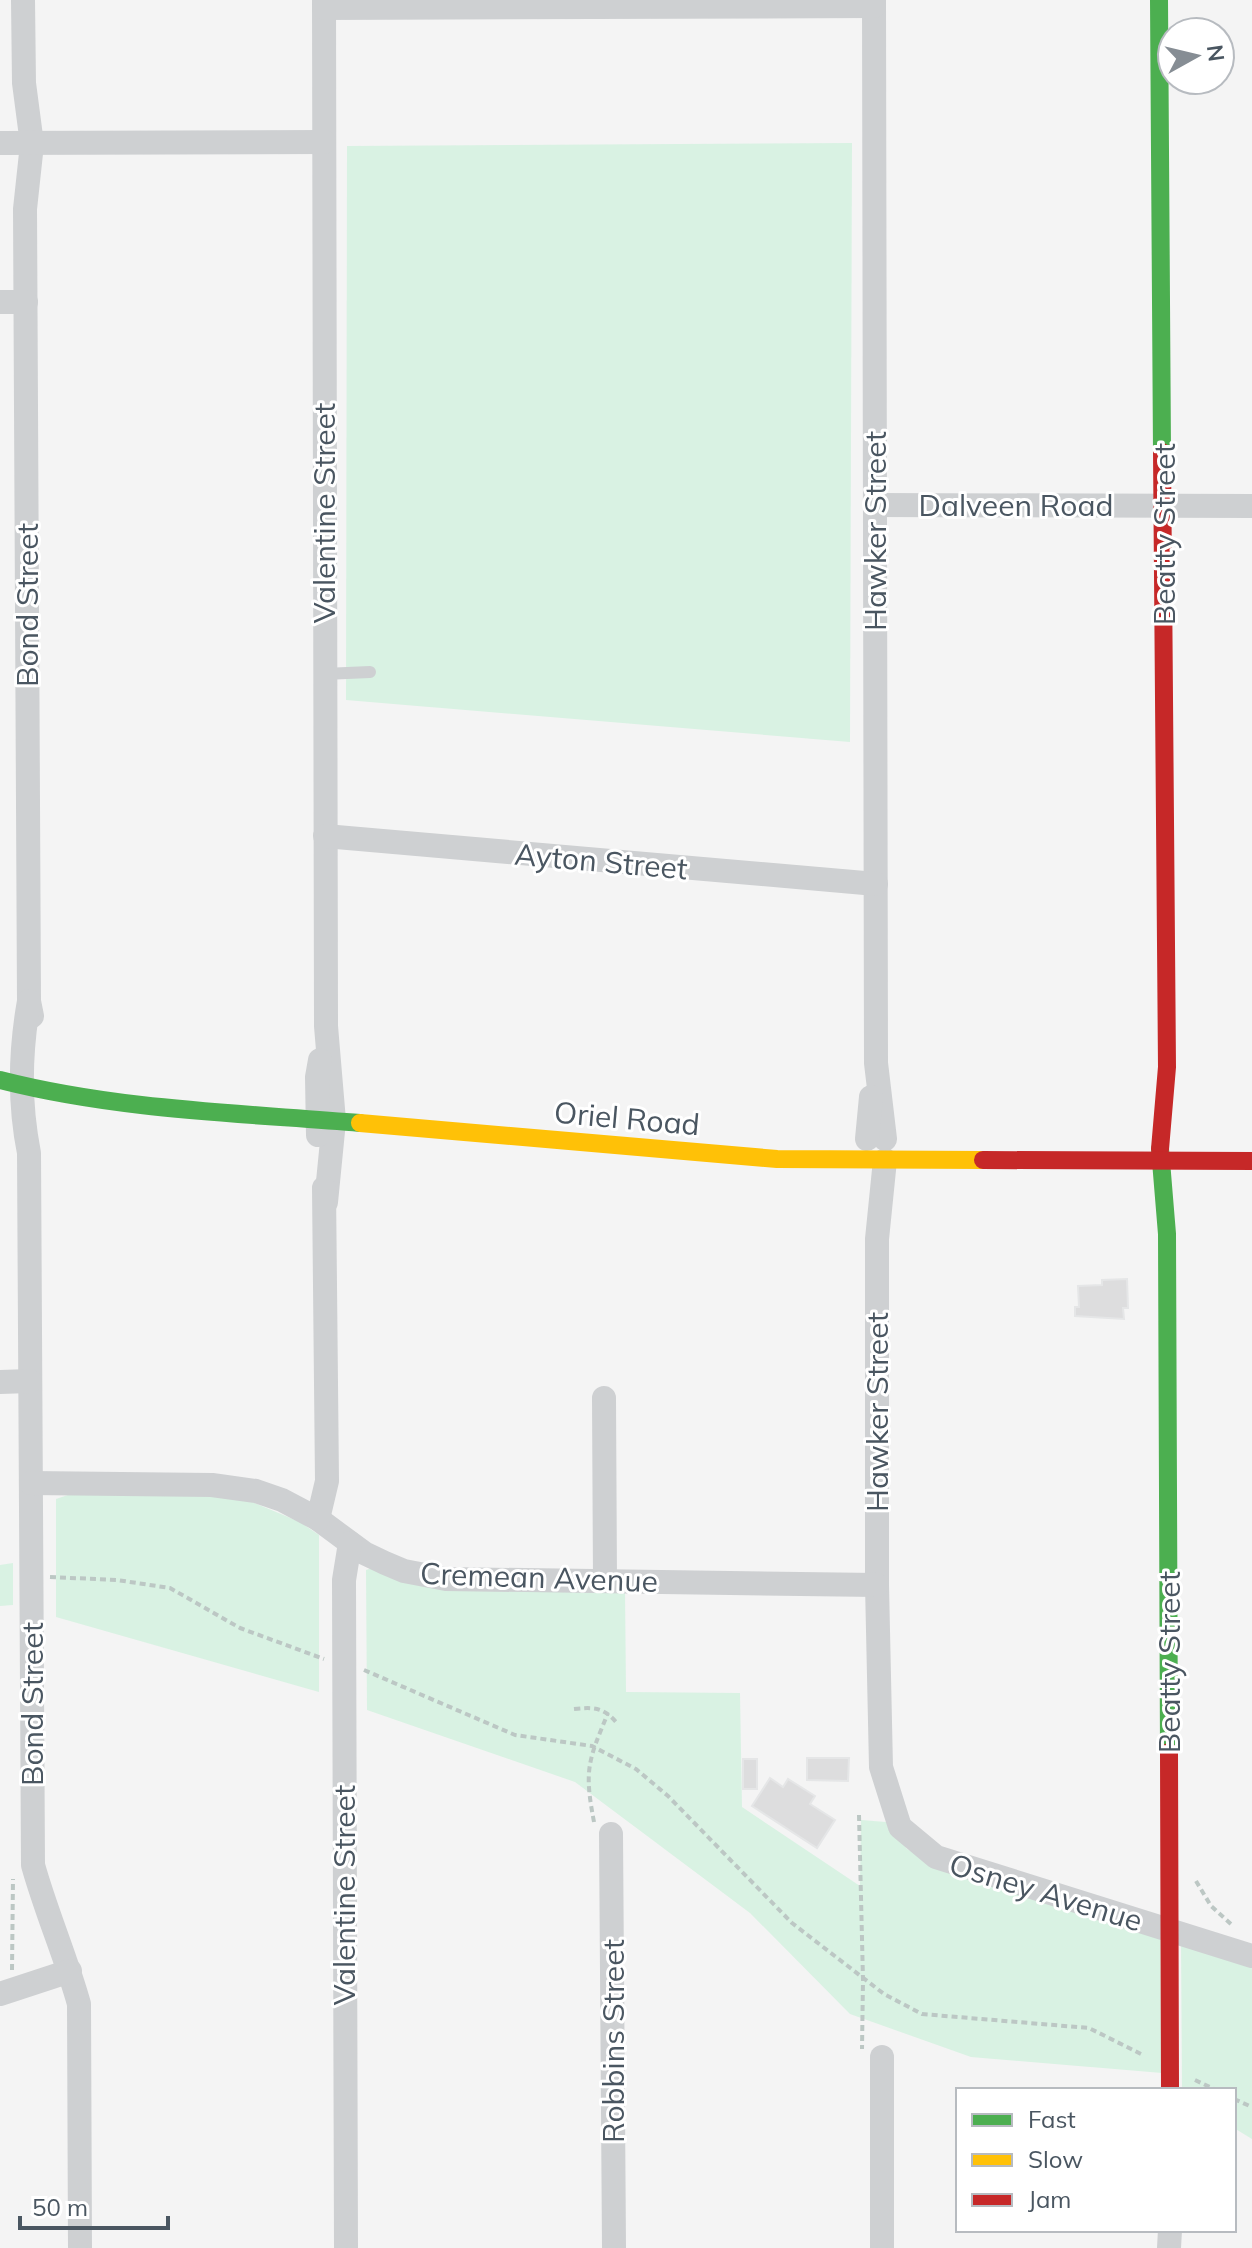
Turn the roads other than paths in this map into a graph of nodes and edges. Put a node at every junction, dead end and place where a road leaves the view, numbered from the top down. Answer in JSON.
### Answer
{"nodes":[{"id":1,"x":23,"y":0,"type":"edge"},
{"id":2,"x":1159,"y":0,"type":"edge"},
{"id":3,"x":874,"y":3,"type":"edge"},
{"id":4,"x":324,"y":4,"type":"edge"},
{"id":5,"x":324,"y":142,"type":"junction"},
{"id":6,"x":16,"y":144,"type":"edge"},
{"id":7,"x":0,"y":302,"type":"edge"},
{"id":8,"x":26,"y":302,"type":"junction"},
{"id":9,"x":875,"y":505,"type":"junction"},
{"id":10,"x":1164,"y":505,"type":"junction"},
{"id":11,"x":1252,"y":506,"type":"edge"},
{"id":12,"x":370,"y":672,"type":"dead end"},
{"id":13,"x":324,"y":674,"type":"junction"},
{"id":14,"x":325,"y":836,"type":"junction"},
{"id":15,"x":876,"y":884,"type":"junction"},
{"id":16,"x":1167,"y":1067,"type":"joint"},
{"id":17,"x":20,"y":1076,"type":"edge"},
{"id":18,"x":326,"y":1105,"type":"junction"},
{"id":19,"x":876,"y":1146,"type":"junction"},
{"id":20,"x":1163,"y":1147,"type":"junction"},
{"id":21,"x":1252,"y":1161,"type":"edge"},
{"id":22,"x":1167,"y":1234,"type":"joint"},
{"id":23,"x":30,"y":1381,"type":"junction"},
{"id":24,"x":0,"y":1382,"type":"edge"},
{"id":25,"x":604,"y":1398,"type":"dead end"},
{"id":26,"x":31,"y":1483,"type":"junction"},
{"id":27,"x":318,"y":1519,"type":"junction"},
{"id":28,"x":350,"y":1543,"type":"junction"},
{"id":29,"x":605,"y":1581,"type":"junction"},
{"id":30,"x":877,"y":1585,"type":"junction"},
{"id":31,"x":602,"y":1831,"type":"road end"},
{"id":32,"x":1170,"y":1931,"type":"junction"},
{"id":33,"x":1252,"y":1956,"type":"edge"},
{"id":34,"x":70,"y":1971,"type":"junction"},
{"id":35,"x":0,"y":1994,"type":"edge"},
{"id":36,"x":872,"y":2057,"type":"road end"},
{"id":37,"x":1170,"y":2088,"type":"edge"},
{"id":38,"x":80,"y":2248,"type":"edge"},
{"id":39,"x":346,"y":2248,"type":"edge"},
{"id":40,"x":614,"y":2248,"type":"edge"},
{"id":41,"x":882,"y":2248,"type":"edge"}],
"edges":[{"from":1,"to":6,"type":"street","name":"Bond Street"},
{"from":2,"to":10,"type":"street","name":"Beatty Street"},
{"from":3,"to":4,"type":"street"},
{"from":3,"to":9,"type":"street","name":"Hawker Street"},
{"from":4,"to":5,"type":"street","name":"Valentine Street"},
{"from":5,"to":6,"type":"street"},
{"from":5,"to":13,"type":"street","name":"Valentine Street"},
{"from":6,"to":8,"type":"street","name":"Bond Street"},
{"from":7,"to":8,"type":"street"},
{"from":8,"to":17,"type":"street","name":"Bond Street"},
{"from":9,"to":10,"type":"street","name":"Dalveen Road"},
{"from":9,"to":15,"type":"street","name":"Hawker Street"},
{"from":10,"to":11,"type":"street","name":"Dalveen Road"},
{"from":10,"to":16,"type":"street","name":"Beatty Street"},
{"from":12,"to":13,"type":"lane"},
{"from":13,"to":14,"type":"street","name":"Valentine Street"},
{"from":14,"to":15,"type":"street","name":"Ayton Street"},
{"from":14,"to":18,"type":"street","name":"Valentine Street"},
{"from":15,"to":19,"type":"street","name":"Hawker Street"},
{"from":16,"to":20,"type":"street","name":"Beatty Street"},
{"from":17,"to":18,"type":"street","name":"Oriel Road"},
{"from":17,"to":23,"type":"street","name":"Bond Street"},
{"from":18,"to":19,"type":"street","name":"Oriel Road"},
{"from":18,"to":27,"type":"street","name":"Valentine Street"},
{"from":19,"to":20,"type":"street","name":"Oriel Road"},
{"from":19,"to":30,"type":"street","name":"Hawker Street"},
{"from":20,"to":21,"type":"street","name":"Oriel Road"},
{"from":20,"to":22,"type":"street","name":"Beatty Street"},
{"from":22,"to":32,"type":"street","name":"Beatty Street"},
{"from":23,"to":24,"type":"street"},
{"from":23,"to":26,"type":"street","name":"Bond Street"},
{"from":25,"to":29,"type":"street"},
{"from":26,"to":27,"type":"street","name":"Cremean Avenue"},
{"from":26,"to":34,"type":"street","name":"Bond Street"},
{"from":27,"to":28,"type":"street","name":"Cremean Avenue"},
{"from":28,"to":29,"type":"street","name":"Cremean Avenue"},
{"from":28,"to":39,"type":"street","name":"Valentine Street"},
{"from":29,"to":30,"type":"street","name":"Cremean Avenue"},
{"from":30,"to":32,"type":"street","name":"Osney Avenue"},
{"from":31,"to":40,"type":"street","name":"Robbins Street"},
{"from":32,"to":33,"type":"street","name":"Osney Avenue"},
{"from":32,"to":37,"type":"street","name":"Beatty Street"},
{"from":34,"to":35,"type":"street"},
{"from":34,"to":38,"type":"street","name":"Bond Street"},
{"from":36,"to":41,"type":"street"}]}
